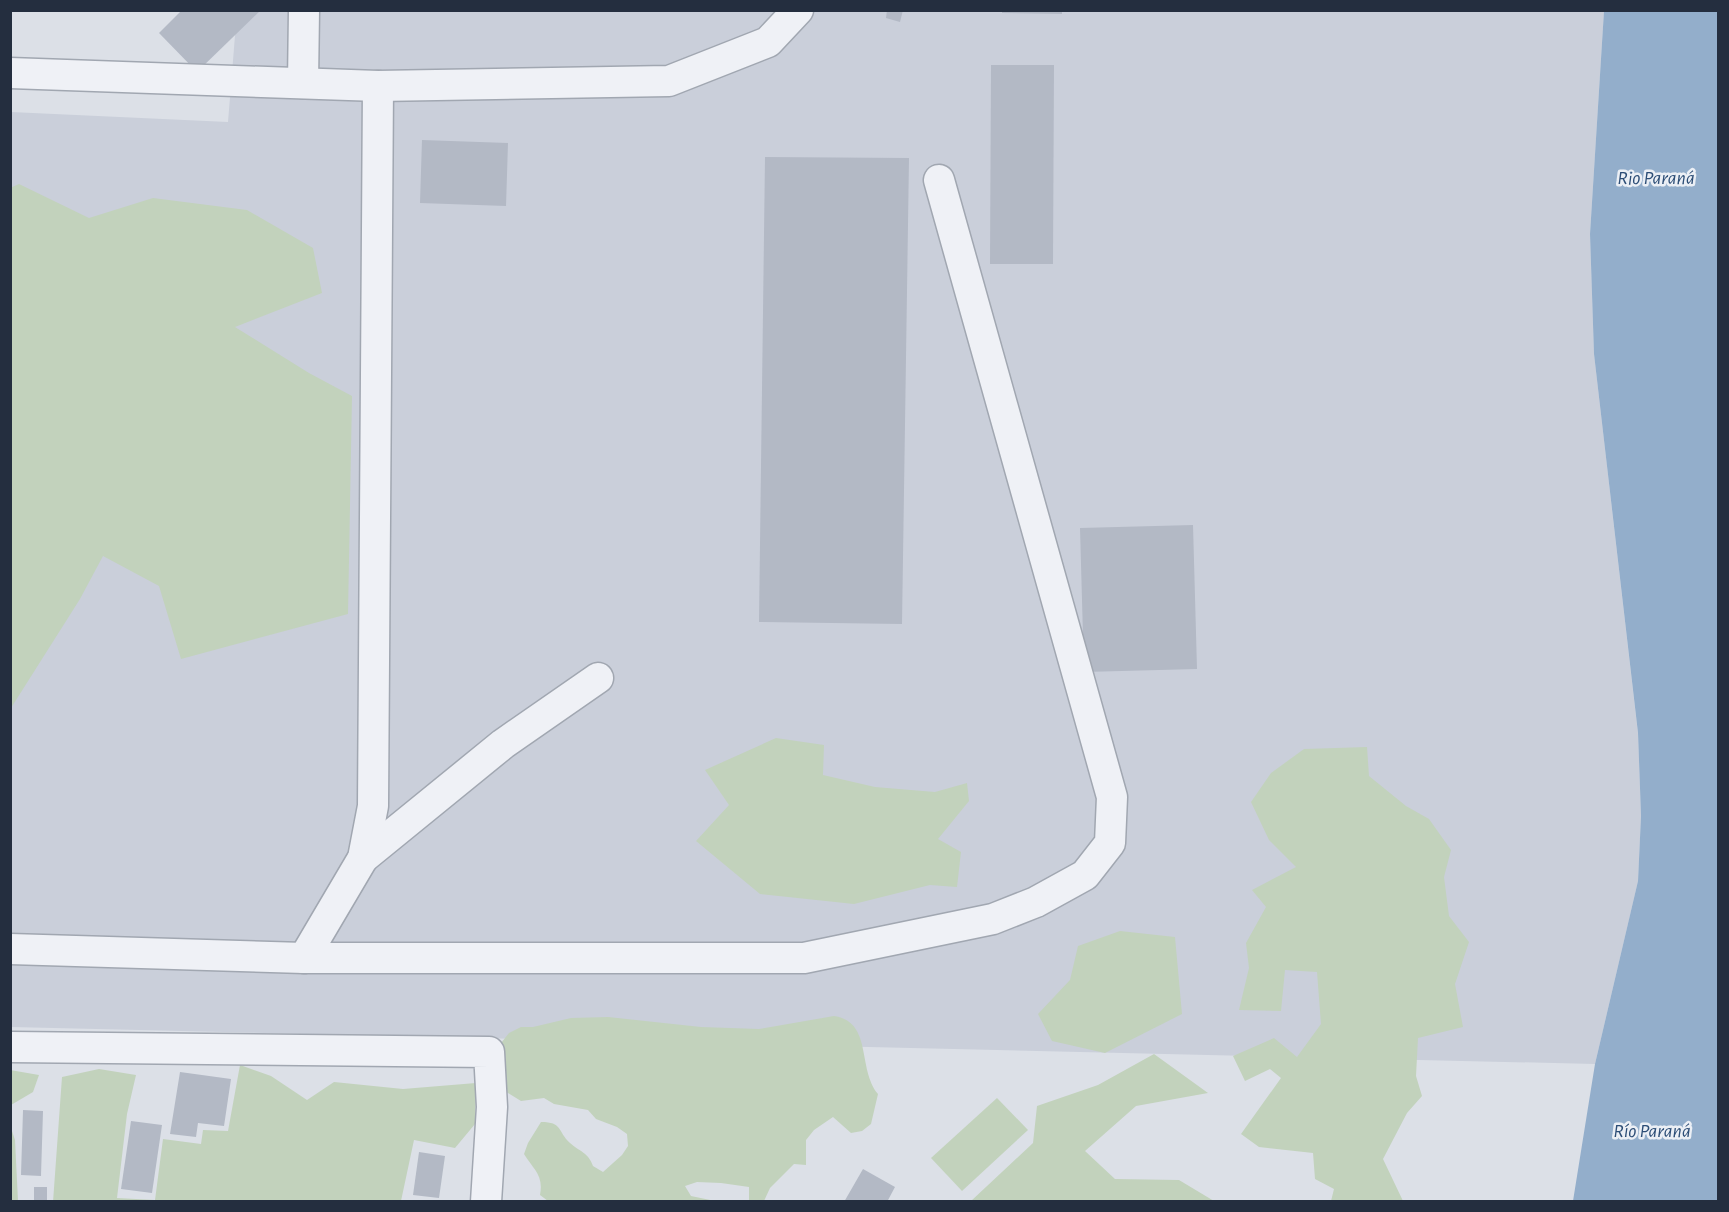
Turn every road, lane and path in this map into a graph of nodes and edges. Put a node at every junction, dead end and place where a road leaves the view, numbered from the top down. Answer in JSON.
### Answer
{"nodes":[{"id":1,"x":304,"y":10,"type":"edge"},
{"id":2,"x":798,"y":10,"type":"edge"},
{"id":3,"x":10,"y":73,"type":"edge"},
{"id":4,"x":303,"y":83,"type":"junction"},
{"id":5,"x":378,"y":86,"type":"junction"},
{"id":6,"x":939,"y":180,"type":"dead end"},
{"id":7,"x":598,"y":678,"type":"dead end"},
{"id":8,"x":363,"y":858,"type":"junction"},
{"id":9,"x":10,"y":949,"type":"edge"},
{"id":10,"x":304,"y":958,"type":"junction"},
{"id":11,"x":11,"y":1047,"type":"edge"},
{"id":12,"x":10,"y":1060,"type":"edge"},
{"id":13,"x":486,"y":1202,"type":"edge"}],
"edges":[{"from":1,"to":4,"type":"street"},
{"from":2,"to":5,"type":"street"},
{"from":3,"to":4,"type":"street"},
{"from":4,"to":5,"type":"street"},
{"from":5,"to":8,"type":"street"},
{"from":6,"to":10,"type":"street"},
{"from":7,"to":8,"type":"street"},
{"from":8,"to":10,"type":"street"},
{"from":9,"to":10,"type":"street"},
{"from":11,"to":12,"type":"street"},
{"from":11,"to":13,"type":"street"}]}
